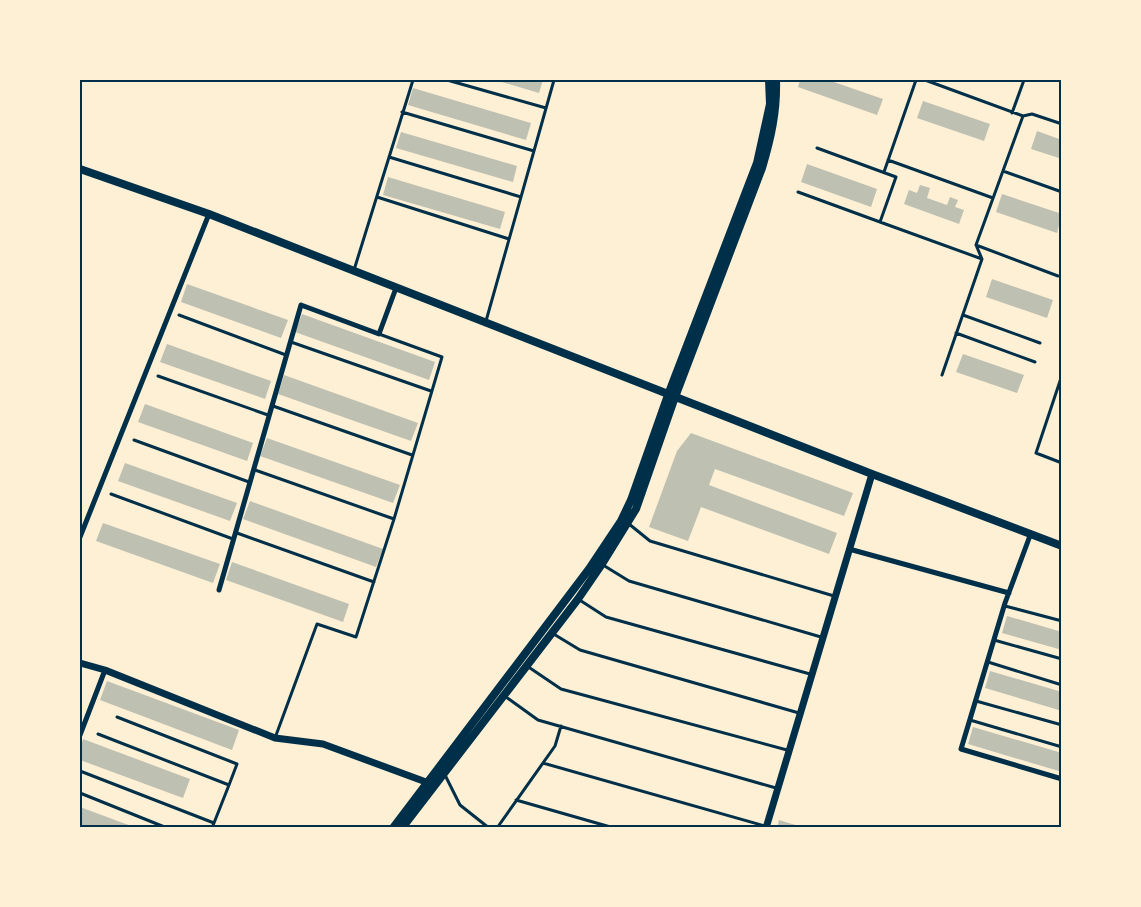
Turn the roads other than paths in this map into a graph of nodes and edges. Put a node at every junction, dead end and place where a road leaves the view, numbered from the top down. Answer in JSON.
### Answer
{"nodes":[{"id":1,"x":412,"y":80,"type":"edge"},
{"id":2,"x":447,"y":80,"type":"edge"},
{"id":3,"x":554,"y":80,"type":"edge"},
{"id":4,"x":769,"y":80,"type":"edge"},
{"id":5,"x":776,"y":80,"type":"edge"},
{"id":6,"x":916,"y":80,"type":"edge"},
{"id":7,"x":925,"y":80,"type":"edge"},
{"id":8,"x":1024,"y":80,"type":"edge"},
{"id":9,"x":546,"y":108,"type":"junction"},
{"id":10,"x":402,"y":112,"type":"junction"},
{"id":11,"x":1012,"y":113,"type":"junction"},
{"id":12,"x":1023,"y":116,"type":"junction"},
{"id":13,"x":1062,"y":124,"type":"edge"},
{"id":14,"x":817,"y":148,"type":"dead end"},
{"id":15,"x":534,"y":151,"type":"junction"},
{"id":16,"x":389,"y":157,"type":"junction"},
{"id":17,"x":888,"y":160,"type":"junction"},
{"id":18,"x":80,"y":169,"type":"edge"},
{"id":19,"x":1003,"y":171,"type":"junction"},
{"id":20,"x":884,"y":172,"type":"junction"},
{"id":21,"x":798,"y":192,"type":"dead end"},
{"id":22,"x":1062,"y":192,"type":"edge"},
{"id":23,"x":376,"y":197,"type":"junction"},
{"id":24,"x":521,"y":197,"type":"junction"},
{"id":25,"x":993,"y":198,"type":"junction"},
{"id":26,"x":209,"y":214,"type":"junction"},
{"id":27,"x":880,"y":222,"type":"junction"},
{"id":28,"x":509,"y":240,"type":"junction"},
{"id":29,"x":976,"y":245,"type":"junction"},
{"id":30,"x":982,"y":260,"type":"junction"},
{"id":31,"x":354,"y":271,"type":"junction"},
{"id":32,"x":1058,"y":276,"type":"dead end"},
{"id":33,"x":396,"y":288,"type":"junction"},
{"id":34,"x":179,"y":315,"type":"dead end"},
{"id":35,"x":963,"y":315,"type":"junction"},
{"id":36,"x":486,"y":323,"type":"junction"},
{"id":37,"x":956,"y":333,"type":"junction"},
{"id":38,"x":379,"y":334,"type":"junction"},
{"id":39,"x":290,"y":341,"type":"junction"},
{"id":40,"x":1040,"y":343,"type":"dead end"},
{"id":41,"x":286,"y":355,"type":"junction"},
{"id":42,"x":1035,"y":362,"type":"dead end"},
{"id":43,"x":158,"y":375,"type":"dead end"},
{"id":44,"x":942,"y":375,"type":"dead end"},
{"id":45,"x":1062,"y":375,"type":"edge"},
{"id":46,"x":431,"y":391,"type":"junction"},
{"id":47,"x":672,"y":396,"type":"junction"},
{"id":48,"x":271,"y":405,"type":"junction"},
{"id":49,"x":268,"y":415,"type":"junction"},
{"id":50,"x":134,"y":440,"type":"dead end"},
{"id":51,"x":412,"y":455,"type":"junction"},
{"id":52,"x":1062,"y":463,"type":"edge"},
{"id":53,"x":253,"y":470,"type":"junction"},
{"id":54,"x":872,"y":474,"type":"junction"},
{"id":55,"x":249,"y":482,"type":"junction"},
{"id":56,"x":111,"y":494,"type":"dead end"},
{"id":57,"x":394,"y":519,"type":"junction"},
{"id":58,"x":628,"y":524,"type":"junction"},
{"id":59,"x":235,"y":532,"type":"junction"},
{"id":60,"x":1031,"y":533,"type":"junction"},
{"id":61,"x":80,"y":537,"type":"edge"},
{"id":62,"x":233,"y":539,"type":"junction"},
{"id":63,"x":1062,"y":546,"type":"edge"},
{"id":64,"x":849,"y":549,"type":"junction"},
{"id":65,"x":602,"y":564,"type":"junction"},
{"id":66,"x":374,"y":582,"type":"junction"},
{"id":67,"x":219,"y":590,"type":"dead end"},
{"id":68,"x":1009,"y":593,"type":"junction"},
{"id":69,"x":835,"y":596,"type":"junction"},
{"id":70,"x":578,"y":599,"type":"junction"},
{"id":71,"x":1005,"y":606,"type":"junction"},
{"id":72,"x":1062,"y":621,"type":"edge"},
{"id":73,"x":552,"y":632,"type":"junction"},
{"id":74,"x":823,"y":637,"type":"junction"},
{"id":75,"x":994,"y":640,"type":"junction"},
{"id":76,"x":1062,"y":660,"type":"edge"},
{"id":77,"x":988,"y":662,"type":"junction"},
{"id":78,"x":80,"y":663,"type":"edge"},
{"id":79,"x":525,"y":665,"type":"junction"},
{"id":80,"x":105,"y":670,"type":"junction"},
{"id":81,"x":812,"y":674,"type":"junction"},
{"id":82,"x":1062,"y":685,"type":"edge"},
{"id":83,"x":502,"y":694,"type":"junction"},
{"id":84,"x":976,"y":701,"type":"junction"},
{"id":85,"x":800,"y":713,"type":"junction"},
{"id":86,"x":117,"y":717,"type":"dead end"},
{"id":87,"x":970,"y":720,"type":"junction"},
{"id":88,"x":1062,"y":725,"type":"edge"},
{"id":89,"x":561,"y":726,"type":"junction"},
{"id":90,"x":98,"y":734,"type":"dead end"},
{"id":91,"x":80,"y":735,"type":"edge"},
{"id":92,"x":275,"y":738,"type":"junction"},
{"id":93,"x":1062,"y":747,"type":"edge"},
{"id":94,"x":789,"y":750,"type":"junction"},
{"id":95,"x":543,"y":763,"type":"junction"},
{"id":96,"x":80,"y":771,"type":"edge"},
{"id":97,"x":443,"y":772,"type":"junction"},
{"id":98,"x":1062,"y":779,"type":"edge"},
{"id":99,"x":426,"y":782,"type":"junction"},
{"id":100,"x":229,"y":785,"type":"junction"},
{"id":101,"x":778,"y":789,"type":"junction"},
{"id":102,"x":80,"y":794,"type":"edge"},
{"id":103,"x":516,"y":800,"type":"junction"},
{"id":104,"x":214,"y":823,"type":"junction"},
{"id":105,"x":766,"y":827,"type":"edge"},
{"id":106,"x":167,"y":828,"type":"edge"},
{"id":107,"x":212,"y":828,"type":"edge"},
{"id":108,"x":393,"y":828,"type":"edge"},
{"id":109,"x":402,"y":828,"type":"edge"},
{"id":110,"x":489,"y":828,"type":"edge"},
{"id":111,"x":497,"y":828,"type":"edge"},
{"id":112,"x":614,"y":828,"type":"edge"}],
"edges":[{"from":1,"to":10,"type":"lane"},
{"from":2,"to":9,"type":"lane"},
{"from":3,"to":9,"type":"lane"},
{"from":4,"to":47,"type":"main road"},
{"from":5,"to":47,"type":"main road"},
{"from":6,"to":17,"type":"lane"},
{"from":7,"to":11,"type":"lane"},
{"from":8,"to":11,"type":"lane"},
{"from":9,"to":15,"type":"lane"},
{"from":10,"to":15,"type":"lane"},
{"from":10,"to":16,"type":"lane"},
{"from":11,"to":12,"type":"lane"},
{"from":12,"to":13,"type":"lane"},
{"from":12,"to":19,"type":"lane"},
{"from":14,"to":20,"type":"lane"},
{"from":15,"to":24,"type":"lane"},
{"from":16,"to":23,"type":"lane"},
{"from":16,"to":24,"type":"lane"},
{"from":17,"to":20,"type":"lane"},
{"from":17,"to":25,"type":"lane"},
{"from":18,"to":26,"type":"main road"},
{"from":19,"to":22,"type":"lane"},
{"from":19,"to":25,"type":"lane"},
{"from":20,"to":27,"type":"lane"},
{"from":21,"to":27,"type":"lane"},
{"from":23,"to":28,"type":"lane"},
{"from":23,"to":31,"type":"lane"},
{"from":24,"to":28,"type":"lane"},
{"from":25,"to":29,"type":"lane"},
{"from":26,"to":31,"type":"main road"},
{"from":26,"to":61,"type":"street"},
{"from":27,"to":30,"type":"lane"},
{"from":28,"to":36,"type":"lane"},
{"from":29,"to":30,"type":"lane"},
{"from":29,"to":32,"type":"lane"},
{"from":30,"to":35,"type":"lane"},
{"from":31,"to":33,"type":"main road"},
{"from":33,"to":36,"type":"main road"},
{"from":33,"to":38,"type":"street"},
{"from":34,"to":41,"type":"lane"},
{"from":35,"to":37,"type":"lane"},
{"from":35,"to":40,"type":"lane"},
{"from":36,"to":47,"type":"main road"},
{"from":37,"to":42,"type":"lane"},
{"from":37,"to":44,"type":"lane"},
{"from":38,"to":39,"type":"street"},
{"from":38,"to":46,"type":"lane"},
{"from":39,"to":41,"type":"street"},
{"from":39,"to":46,"type":"lane"},
{"from":41,"to":48,"type":"street"},
{"from":43,"to":49,"type":"lane"},
{"from":45,"to":52,"type":"lane"},
{"from":46,"to":51,"type":"lane"},
{"from":47,"to":54,"type":"main road"},
{"from":47,"to":58,"type":"main road"},
{"from":47,"to":99,"type":"main road"},
{"from":48,"to":49,"type":"street"},
{"from":48,"to":51,"type":"lane"},
{"from":49,"to":53,"type":"street"},
{"from":50,"to":55,"type":"lane"},
{"from":51,"to":57,"type":"lane"},
{"from":53,"to":55,"type":"street"},
{"from":53,"to":57,"type":"lane"},
{"from":54,"to":60,"type":"main road"},
{"from":54,"to":64,"type":"street"},
{"from":55,"to":59,"type":"street"},
{"from":56,"to":62,"type":"lane"},
{"from":57,"to":66,"type":"lane"},
{"from":58,"to":65,"type":"main road"},
{"from":58,"to":69,"type":"lane"},
{"from":59,"to":62,"type":"street"},
{"from":59,"to":66,"type":"lane"},
{"from":60,"to":63,"type":"main road"},
{"from":60,"to":68,"type":"street"},
{"from":62,"to":67,"type":"street"},
{"from":64,"to":68,"type":"street"},
{"from":64,"to":69,"type":"street"},
{"from":65,"to":70,"type":"main road"},
{"from":65,"to":74,"type":"lane"},
{"from":66,"to":92,"type":"lane"},
{"from":68,"to":71,"type":"street"},
{"from":69,"to":74,"type":"street"},
{"from":70,"to":73,"type":"main road"},
{"from":70,"to":81,"type":"lane"},
{"from":71,"to":72,"type":"lane"},
{"from":71,"to":75,"type":"street"},
{"from":73,"to":79,"type":"main road"},
{"from":73,"to":85,"type":"lane"},
{"from":74,"to":81,"type":"street"},
{"from":75,"to":76,"type":"lane"},
{"from":75,"to":77,"type":"street"},
{"from":77,"to":82,"type":"lane"},
{"from":77,"to":84,"type":"street"},
{"from":78,"to":80,"type":"street"},
{"from":79,"to":83,"type":"main road"},
{"from":79,"to":94,"type":"lane"},
{"from":80,"to":91,"type":"street"},
{"from":80,"to":92,"type":"street"},
{"from":81,"to":85,"type":"street"},
{"from":83,"to":89,"type":"lane"},
{"from":83,"to":97,"type":"main road"},
{"from":84,"to":87,"type":"street"},
{"from":84,"to":88,"type":"lane"},
{"from":85,"to":94,"type":"street"},
{"from":86,"to":100,"type":"lane"},
{"from":87,"to":93,"type":"lane"},
{"from":87,"to":98,"type":"street"},
{"from":89,"to":95,"type":"lane"},
{"from":89,"to":101,"type":"lane"},
{"from":90,"to":100,"type":"lane"},
{"from":92,"to":99,"type":"street"},
{"from":94,"to":101,"type":"street"},
{"from":95,"to":103,"type":"lane"},
{"from":95,"to":105,"type":"lane"},
{"from":96,"to":104,"type":"lane"},
{"from":97,"to":109,"type":"main road"},
{"from":97,"to":110,"type":"lane"},
{"from":99,"to":108,"type":"main road"},
{"from":100,"to":104,"type":"lane"},
{"from":101,"to":105,"type":"street"},
{"from":102,"to":106,"type":"lane"},
{"from":103,"to":111,"type":"lane"},
{"from":103,"to":112,"type":"lane"},
{"from":104,"to":107,"type":"lane"}]}
